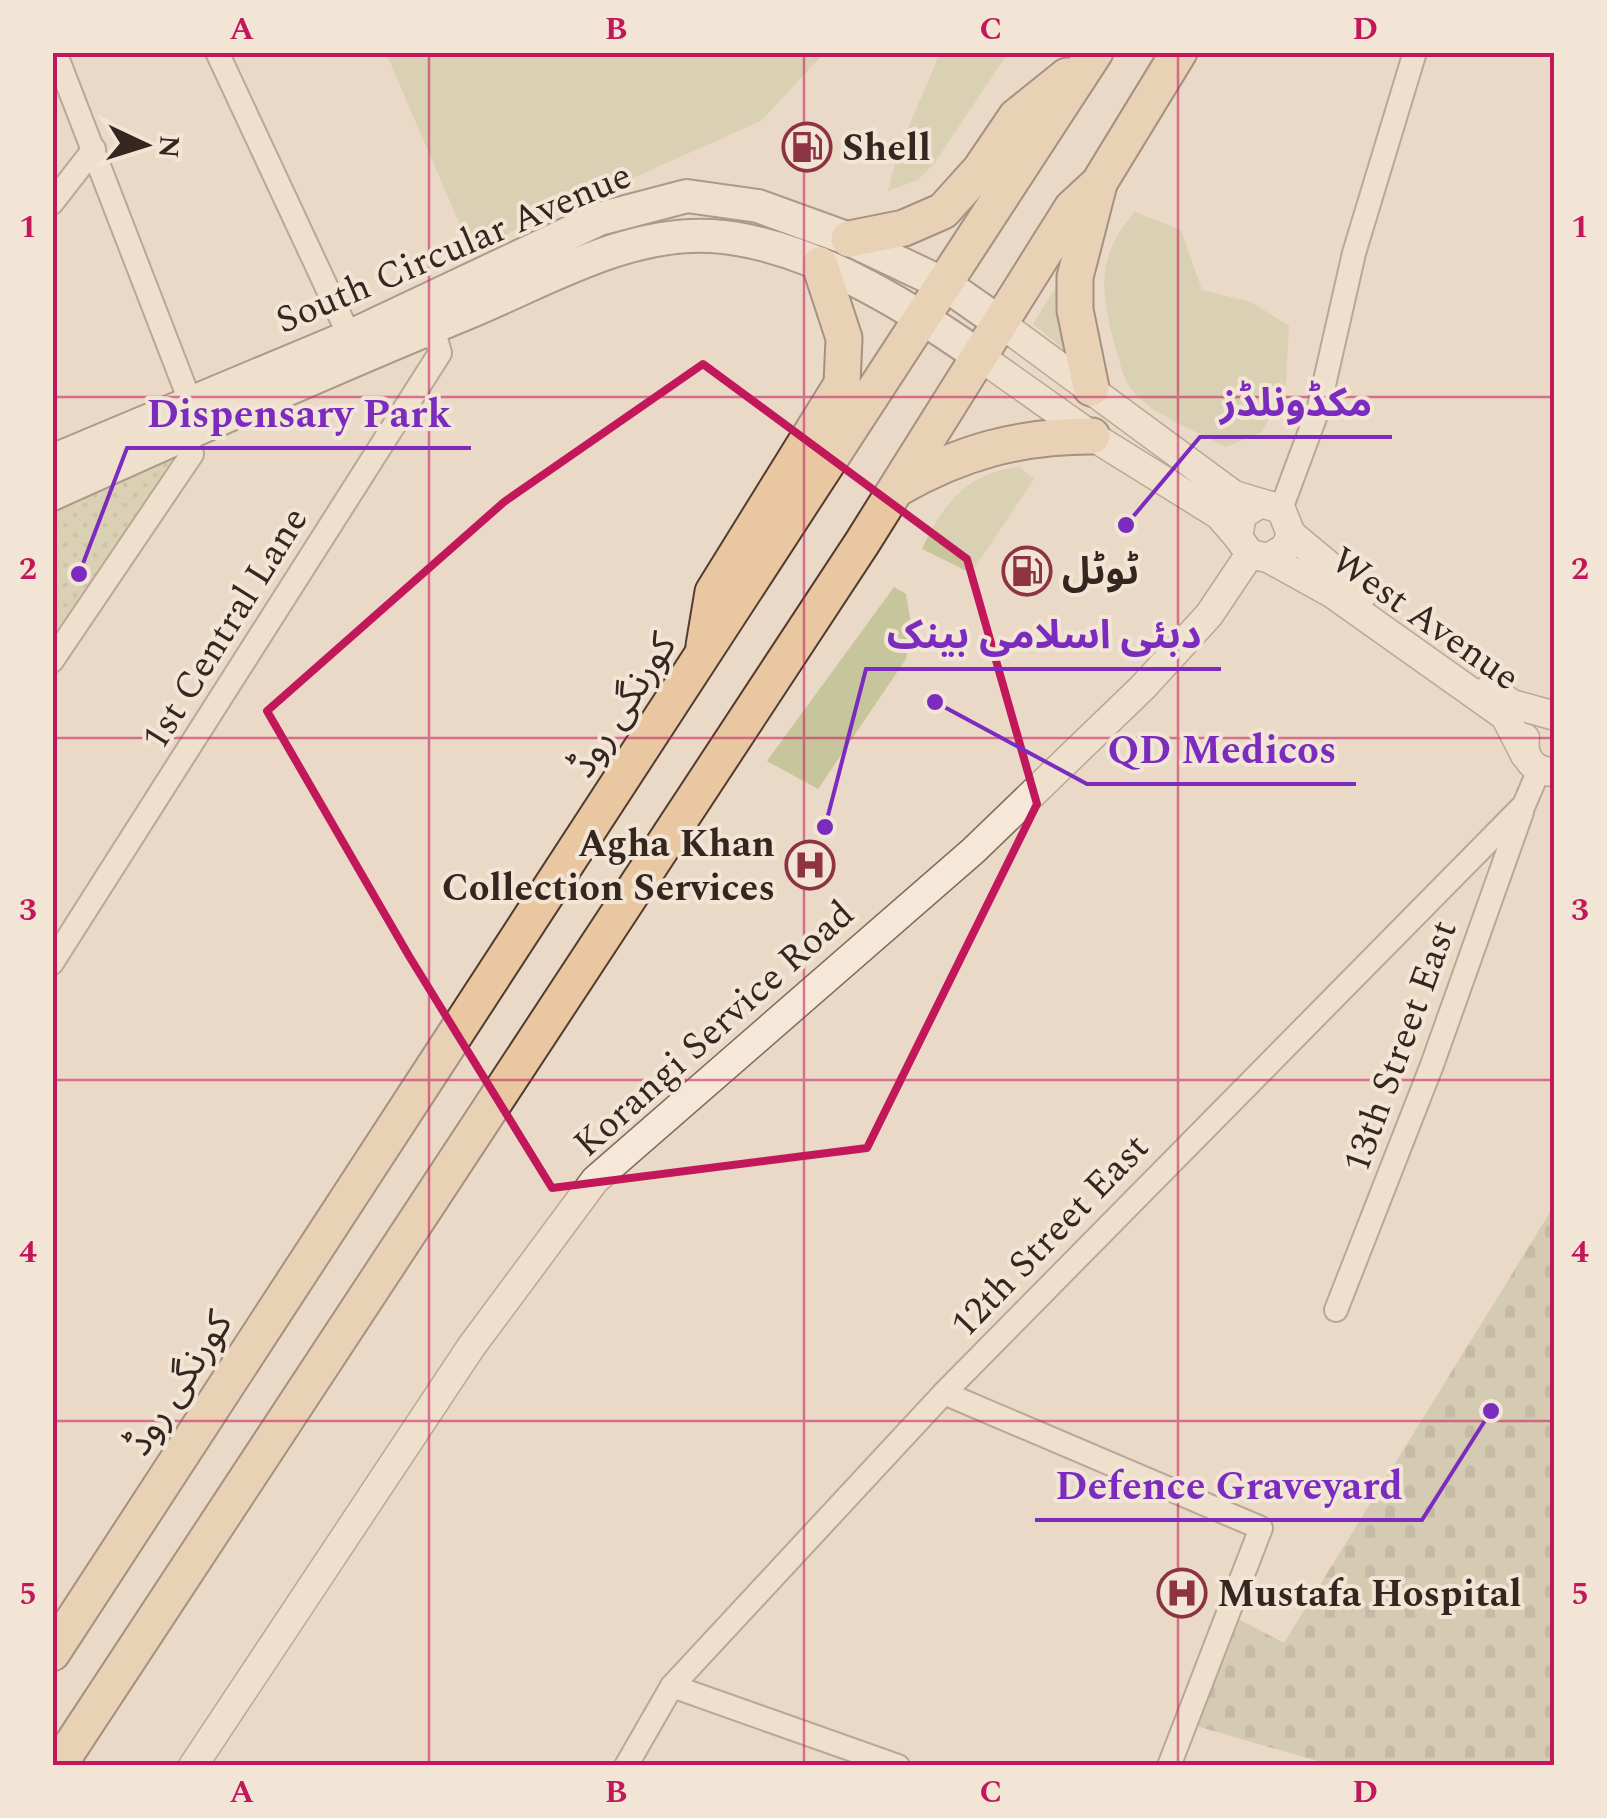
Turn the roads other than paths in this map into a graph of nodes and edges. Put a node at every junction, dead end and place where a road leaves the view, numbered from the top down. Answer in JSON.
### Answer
{"nodes":[{"id":1,"x":56,"y":52,"type":"edge"},
{"id":2,"x":218,"y":52,"type":"edge"},
{"id":3,"x":1179,"y":52,"type":"edge"},
{"id":4,"x":1414,"y":52,"type":"edge"},
{"id":5,"x":1095,"y":54,"type":"edge"},
{"id":6,"x":94,"y":149,"type":"junction"},
{"id":7,"x":1099,"y":183,"type":"junction"},
{"id":8,"x":52,"y":204,"type":"edge"},
{"id":9,"x":848,"y":239,"type":"junction"},
{"id":10,"x":820,"y":265,"type":"junction"},
{"id":11,"x":946,"y":284,"type":"junction"},
{"id":12,"x":924,"y":318,"type":"junction"},
{"id":13,"x":999,"y":322,"type":"junction"},
{"id":14,"x":433,"y":327,"type":"junction"},
{"id":15,"x":355,"y":347,"type":"junction"},
{"id":16,"x":979,"y":356,"type":"junction"},
{"id":17,"x":1091,"y":388,"type":"junction"},
{"id":18,"x":190,"y":401,"type":"junction"},
{"id":19,"x":184,"y":434,"type":"junction"},
{"id":20,"x":1092,"y":436,"type":"junction"},
{"id":21,"x":52,"y":461,"type":"edge"},
{"id":22,"x":897,"y":488,"type":"junction"},
{"id":23,"x":52,"y":494,"type":"edge"},
{"id":24,"x":1278,"y":516,"type":"junction"},
{"id":25,"x":1252,"y":550,"type":"junction"},
{"id":26,"x":52,"y":661,"type":"edge"},
{"id":27,"x":701,"y":662,"type":"junction"},
{"id":28,"x":1553,"y":715,"type":"edge"},
{"id":29,"x":1540,"y":766,"type":"edge"},
{"id":30,"x":1524,"y":805,"type":"junction"},
{"id":31,"x":52,"y":962,"type":"edge"},
{"id":32,"x":1336,"y":1310,"type":"dead end"},
{"id":33,"x":944,"y":1392,"type":"junction"},
{"id":34,"x":52,"y":1653,"type":"edge"},
{"id":35,"x":672,"y":1686,"type":"junction"},
{"id":36,"x":58,"y":1766,"type":"edge"},
{"id":37,"x":193,"y":1766,"type":"edge"},
{"id":38,"x":626,"y":1766,"type":"edge"},
{"id":39,"x":898,"y":1766,"type":"edge"},
{"id":40,"x":1169,"y":1766,"type":"edge"}],
"edges":[{"from":1,"to":6,"type":"street"},
{"from":2,"to":15,"type":"street"},
{"from":3,"to":7,"type":"main road"},
{"from":4,"to":24,"type":"street"},
{"from":5,"to":9,"type":"main road"},
{"from":5,"to":11,"type":"main road","name":"کورنگی روڈ"},
{"from":6,"to":8,"type":"street"},
{"from":6,"to":18,"type":"street"},
{"from":7,"to":13,"type":"main road"},
{"from":7,"to":17,"type":"main road"},
{"from":9,"to":11,"type":"main road","name":"South Circular Avenue"},
{"from":9,"to":15,"type":"main road","name":"South Circular Avenue"},
{"from":10,"to":12,"type":"main road","name":"South Circular Avenue"},
{"from":10,"to":14,"type":"main road","name":"South Circular Avenue"},
{"from":10,"to":27,"type":"main road"},
{"from":11,"to":12,"type":"main road","name":"کورنگی روڈ"},
{"from":11,"to":13,"type":"main road","name":"South Circular Avenue"},
{"from":12,"to":16,"type":"main road","name":"South Circular Avenue"},
{"from":12,"to":27,"type":"main road","name":"کورنگی روڈ"},
{"from":13,"to":16,"type":"main road"},
{"from":13,"to":17,"type":"street","name":"West Avenue"},
{"from":14,"to":15,"type":"main road","name":"South Circular Avenue"},
{"from":14,"to":31,"type":"street","name":"1st Central Lane"},
{"from":15,"to":18,"type":"main road","name":"South Circular Avenue"},
{"from":15,"to":19,"type":"main road","name":"South Circular Avenue"},
{"from":16,"to":20,"type":"street","name":"West Avenue"},
{"from":16,"to":22,"type":"main road"},
{"from":17,"to":24,"type":"street","name":"West Avenue"},
{"from":18,"to":21,"type":"main road","name":"South Circular Avenue"},
{"from":19,"to":23,"type":"main road","name":"South Circular Avenue"},
{"from":19,"to":26,"type":"street"},
{"from":20,"to":22,"type":"main road"},
{"from":20,"to":25,"type":"street","name":"West Avenue"},
{"from":22,"to":36,"type":"main road"},
{"from":24,"to":25,"type":"street"},
{"from":24,"to":25,"type":"street"},
{"from":24,"to":28,"type":"street","name":"West Avenue"},
{"from":25,"to":29,"type":"street","name":"West Avenue"},
{"from":25,"to":37,"type":"street","name":"Korangi Service Road"},
{"from":27,"to":34,"type":"main road","name":"کورنگی روڈ"},
{"from":28,"to":29,"type":"street"},
{"from":29,"to":30,"type":"street","name":"12th Street East"},
{"from":30,"to":32,"type":"street","name":"13th Street East"},
{"from":30,"to":33,"type":"street","name":"12th Street East"},
{"from":33,"to":35,"type":"street","name":"12th Street East"},
{"from":33,"to":40,"type":"street"},
{"from":35,"to":38,"type":"street","name":"12th Street East"},
{"from":35,"to":39,"type":"street"}]}
